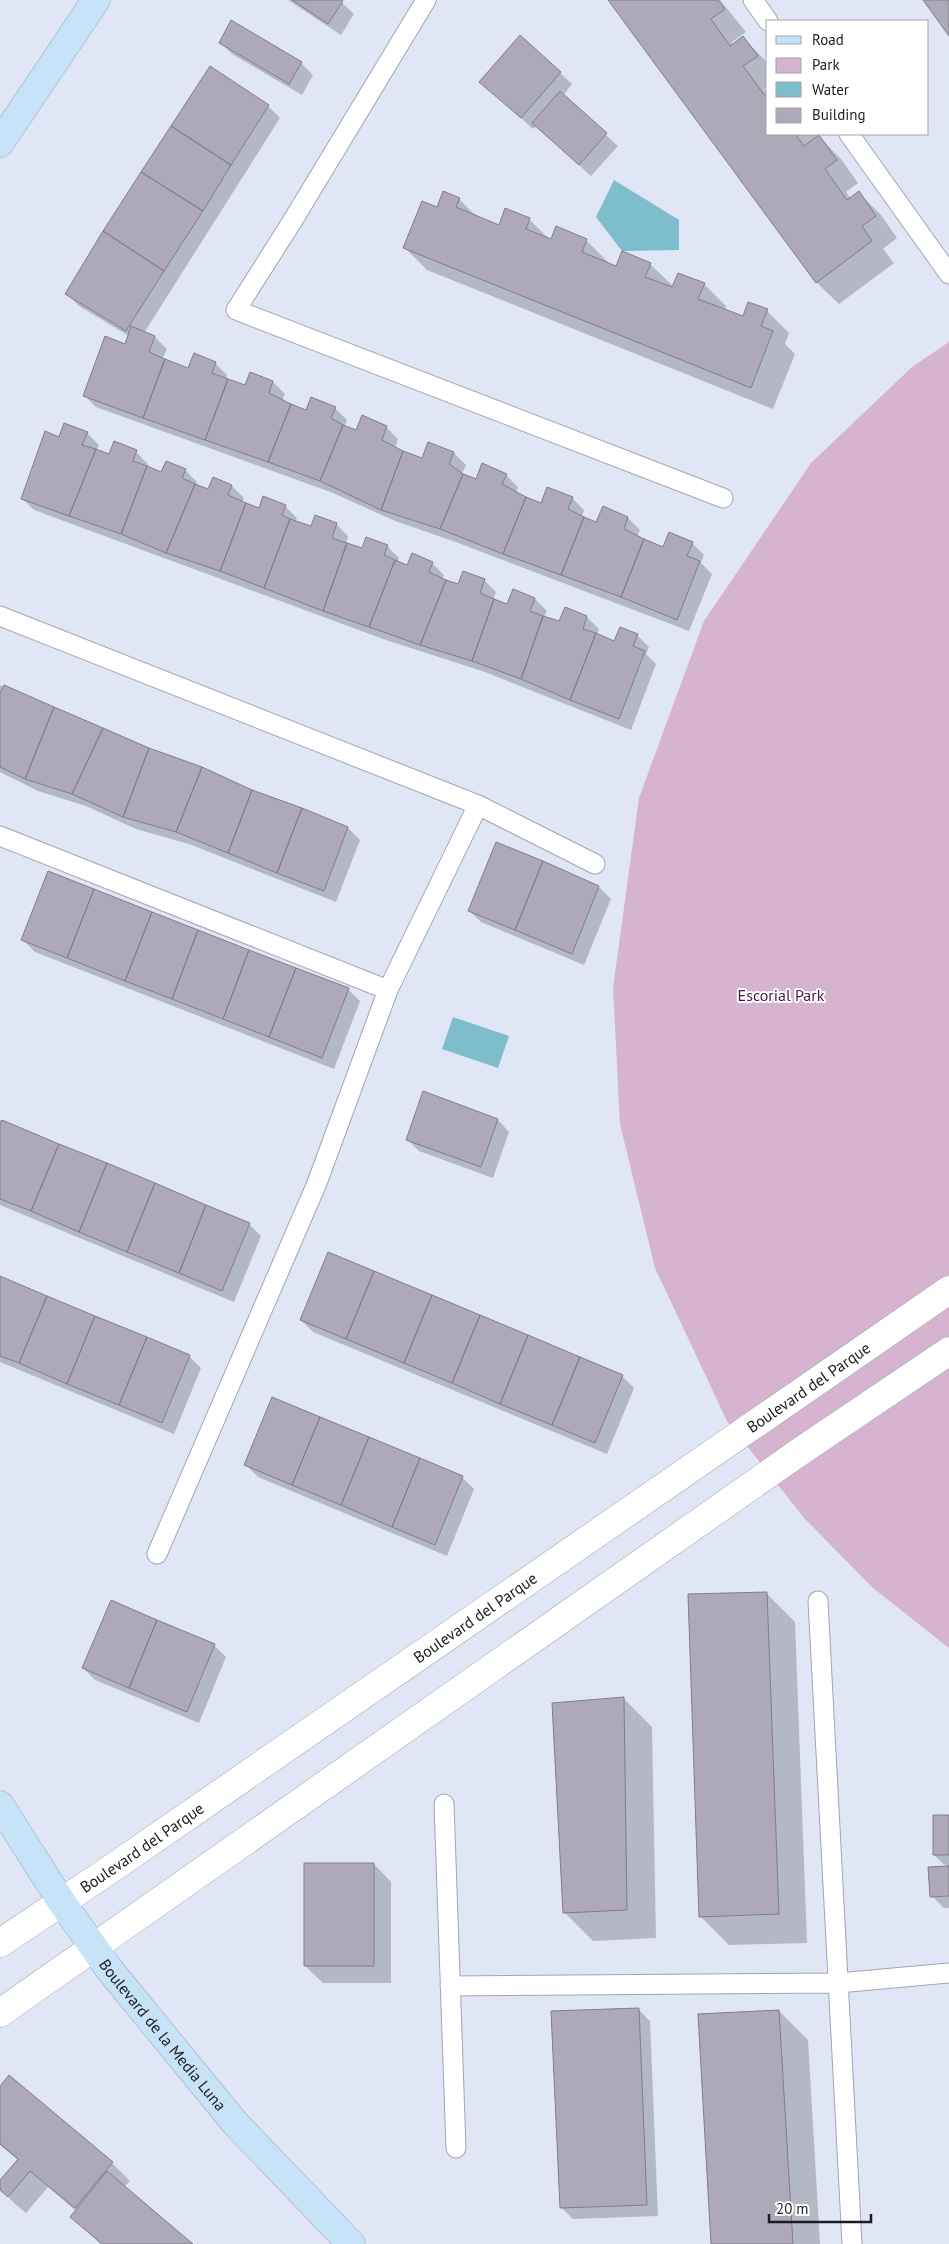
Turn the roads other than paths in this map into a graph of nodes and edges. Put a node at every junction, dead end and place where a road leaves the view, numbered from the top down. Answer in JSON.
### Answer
{"nodes":[{"id":1,"x":96,"y":0,"type":"edge"},
{"id":2,"x":426,"y":0,"type":"edge"},
{"id":3,"x":753,"y":0,"type":"edge"},
{"id":4,"x":767,"y":20,"type":"edge"},
{"id":5,"x":850,"y":135,"type":"edge"},
{"id":6,"x":0,"y":143,"type":"edge"},
{"id":7,"x":949,"y":274,"type":"edge"},
{"id":8,"x":723,"y":498,"type":"dead end"},
{"id":9,"x":0,"y":616,"type":"edge"},
{"id":10,"x":478,"y":805,"type":"junction"},
{"id":11,"x":0,"y":836,"type":"edge"},
{"id":12,"x":595,"y":864,"type":"dead end"},
{"id":13,"x":388,"y":990,"type":"junction"},
{"id":14,"x":949,"y":1290,"type":"edge"},
{"id":15,"x":949,"y":1351,"type":"edge"},
{"id":16,"x":158,"y":1554,"type":"dead end"},
{"id":17,"x":818,"y":1600,"type":"dead end"},
{"id":18,"x":444,"y":1804,"type":"dead end"},
{"id":19,"x":0,"y":1805,"type":"edge"},
{"id":20,"x":61,"y":1901,"type":"junction"},
{"id":21,"x":0,"y":1942,"type":"edge"},
{"id":22,"x":93,"y":1946,"type":"junction"},
{"id":23,"x":949,"y":1973,"type":"edge"},
{"id":24,"x":838,"y":1984,"type":"junction"},
{"id":25,"x":450,"y":1986,"type":"junction"},
{"id":26,"x":0,"y":2013,"type":"edge"},
{"id":27,"x":456,"y":2148,"type":"dead end"},
{"id":28,"x":351,"y":2244,"type":"edge"},
{"id":29,"x":852,"y":2244,"type":"edge"}],
"edges":[{"from":1,"to":6,"type":"street"},
{"from":2,"to":8,"type":"lane"},
{"from":3,"to":4,"type":"lane"},
{"from":5,"to":7,"type":"lane"},
{"from":9,"to":10,"type":"lane"},
{"from":10,"to":12,"type":"lane"},
{"from":10,"to":13,"type":"lane"},
{"from":11,"to":13,"type":"lane"},
{"from":13,"to":16,"type":"lane"},
{"from":14,"to":20,"type":"street","name":"Boulevard del Parque"},
{"from":15,"to":22,"type":"street"},
{"from":17,"to":24,"type":"lane"},
{"from":18,"to":25,"type":"lane"},
{"from":19,"to":20,"type":"street","name":"Boulevard de la Media Luna"},
{"from":20,"to":21,"type":"street","name":"Boulevard del Parque"},
{"from":20,"to":22,"type":"street","name":"Boulevard de la Media Luna"},
{"from":22,"to":26,"type":"street"},
{"from":22,"to":28,"type":"street","name":"Boulevard de la Media Luna"},
{"from":23,"to":24,"type":"lane"},
{"from":24,"to":25,"type":"lane"},
{"from":24,"to":29,"type":"lane"},
{"from":25,"to":27,"type":"lane"}]}
